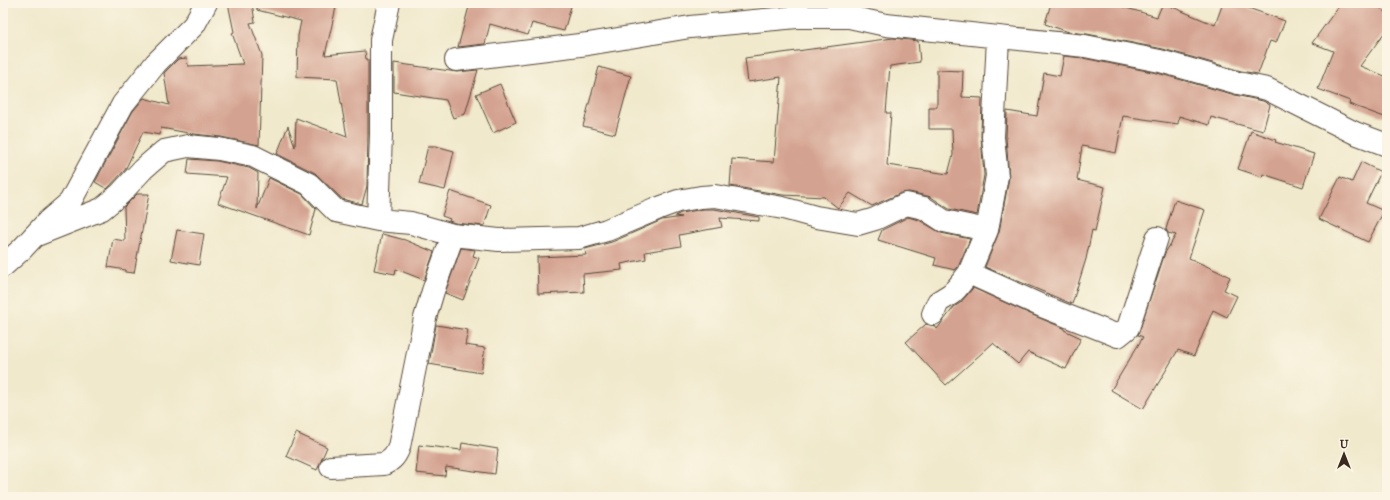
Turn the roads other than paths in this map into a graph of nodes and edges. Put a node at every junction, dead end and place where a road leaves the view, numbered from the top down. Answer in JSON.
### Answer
{"nodes":[{"id":1,"x":206,"y":3,"type":"edge"},
{"id":2,"x":389,"y":3,"type":"edge"},
{"id":3,"x":998,"y":38,"type":"junction"},
{"id":4,"x":456,"y":60,"type":"dead end"},
{"id":5,"x":1387,"y":146,"type":"edge"},
{"id":6,"x":378,"y":220,"type":"junction"},
{"id":7,"x":987,"y":230,"type":"junction"},
{"id":8,"x":453,"y":235,"type":"junction"},
{"id":9,"x":34,"y":236,"type":"junction"},
{"id":10,"x":1157,"y":238,"type":"dead end"},
{"id":11,"x":3,"y":266,"type":"edge"},
{"id":12,"x":969,"y":273,"type":"junction"},
{"id":13,"x":933,"y":314,"type":"dead end"},
{"id":14,"x":331,"y":467,"type":"dead end"}],
"edges":[{"from":1,"to":9,"type":"street"},
{"from":2,"to":6,"type":"street"},
{"from":3,"to":4,"type":"street"},
{"from":3,"to":5,"type":"street"},
{"from":3,"to":7,"type":"street"},
{"from":6,"to":8,"type":"street"},
{"from":6,"to":9,"type":"street"},
{"from":7,"to":8,"type":"street"},
{"from":7,"to":12,"type":"street"},
{"from":8,"to":14,"type":"street"},
{"from":9,"to":11,"type":"street"},
{"from":10,"to":12,"type":"street"},
{"from":12,"to":13,"type":"street"}]}
